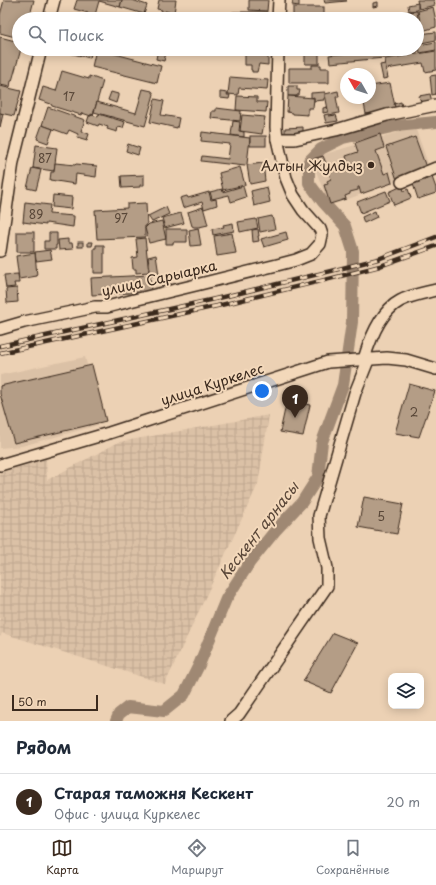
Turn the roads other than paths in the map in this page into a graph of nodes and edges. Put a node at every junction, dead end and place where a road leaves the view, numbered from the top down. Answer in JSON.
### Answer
{"nodes":[{"id":1,"x":54,"y":0,"type":"edge"},
{"id":2,"x":279,"y":0,"type":"edge"},
{"id":3,"x":51,"y":12,"type":"edge"},
{"id":4,"x":278,"y":12,"type":"edge"},
{"id":5,"x":39,"y":56,"type":"edge"},
{"id":6,"x":278,"y":56,"type":"edge"},
{"id":7,"x":436,"y":105,"type":"edge"},
{"id":8,"x":277,"y":139,"type":"junction"},
{"id":9,"x":436,"y":168,"type":"edge"},
{"id":10,"x":402,"y":182,"type":"dead end"},
{"id":11,"x":0,"y":251,"type":"edge"},
{"id":12,"x":436,"y":290,"type":"edge"},
{"id":13,"x":0,"y":329,"type":"edge"},
{"id":14,"x":367,"y":359,"type":"junction"},
{"id":15,"x":436,"y":369,"type":"edge"},
{"id":16,"x":0,"y":464,"type":"edge"},
{"id":17,"x":231,"y":721,"type":"edge"}],
"edges":[{"from":1,"to":3,"type":"street"},
{"from":2,"to":4,"type":"street"},
{"from":5,"to":11,"type":"street"},
{"from":6,"to":8,"type":"street"},
{"from":7,"to":8,"type":"street"},
{"from":8,"to":13,"type":"street","name":"улица Сарыарка"},
{"from":9,"to":10,"type":"street"},
{"from":12,"to":14,"type":"street"},
{"from":14,"to":15,"type":"street","name":"улица Куркелес"},
{"from":14,"to":16,"type":"street","name":"улица Куркелес"},
{"from":14,"to":17,"type":"street"}]}
